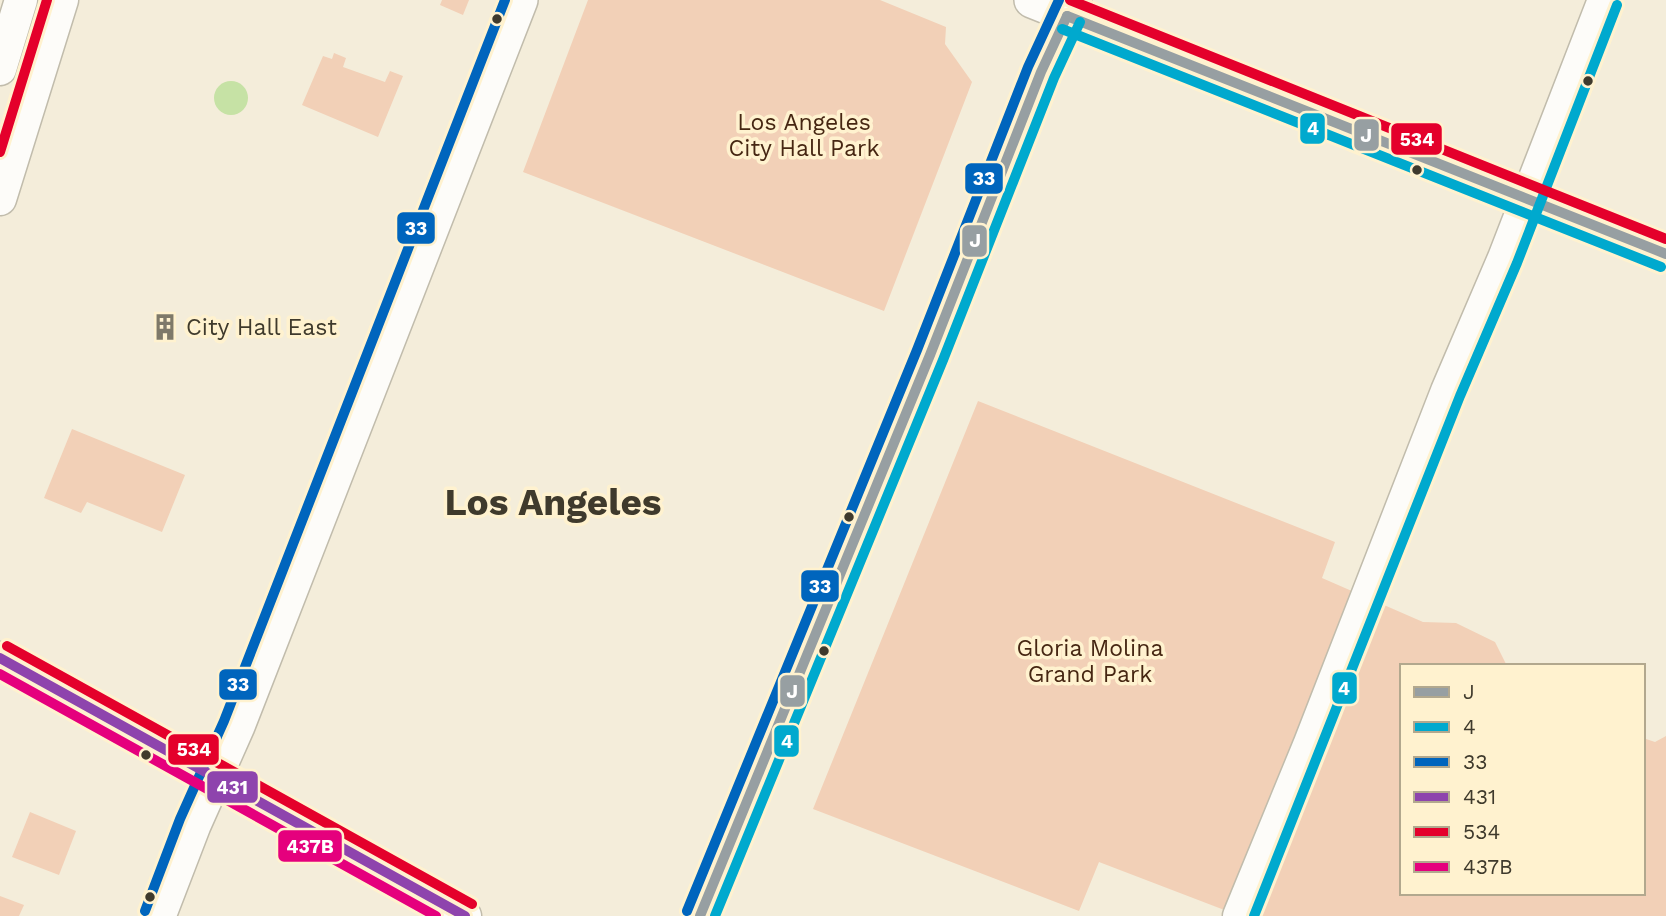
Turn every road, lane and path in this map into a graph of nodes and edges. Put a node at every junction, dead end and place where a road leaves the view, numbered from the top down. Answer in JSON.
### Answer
{"nodes":[{"id":1,"x":20,"y":0,"type":"edge"},
{"id":2,"x":62,"y":0,"type":"edge"},
{"id":3,"x":520,"y":0,"type":"edge"},
{"id":4,"x":1032,"y":0,"type":"edge"},
{"id":5,"x":1604,"y":0,"type":"edge"},
{"id":6,"x":1071,"y":8,"type":"edge"},
{"id":7,"x":0,"y":69,"type":"edge"},
{"id":8,"x":0,"y":199,"type":"edge"},
{"id":9,"x":1527,"y":199,"type":"junction"},
{"id":10,"x":1666,"y":254,"type":"edge"},
{"id":11,"x":0,"y":658,"type":"edge"},
{"id":12,"x":215,"y":777,"type":"junction"},
{"id":13,"x":158,"y":916,"type":"edge"},
{"id":14,"x":465,"y":916,"type":"edge"},
{"id":15,"x":701,"y":916,"type":"edge"},
{"id":16,"x":1239,"y":916,"type":"edge"}],
"edges":[{"from":1,"to":7,"type":"main road"},
{"from":2,"to":8,"type":"main road"},
{"from":3,"to":12,"type":"main road"},
{"from":4,"to":6,"type":"main road"},
{"from":5,"to":9,"type":"main road"},
{"from":6,"to":9,"type":"main road"},
{"from":6,"to":15,"type":"main road"},
{"from":9,"to":10,"type":"main road"},
{"from":9,"to":16,"type":"main road"},
{"from":11,"to":12,"type":"main road"},
{"from":12,"to":13,"type":"main road"},
{"from":12,"to":14,"type":"main road"}]}
